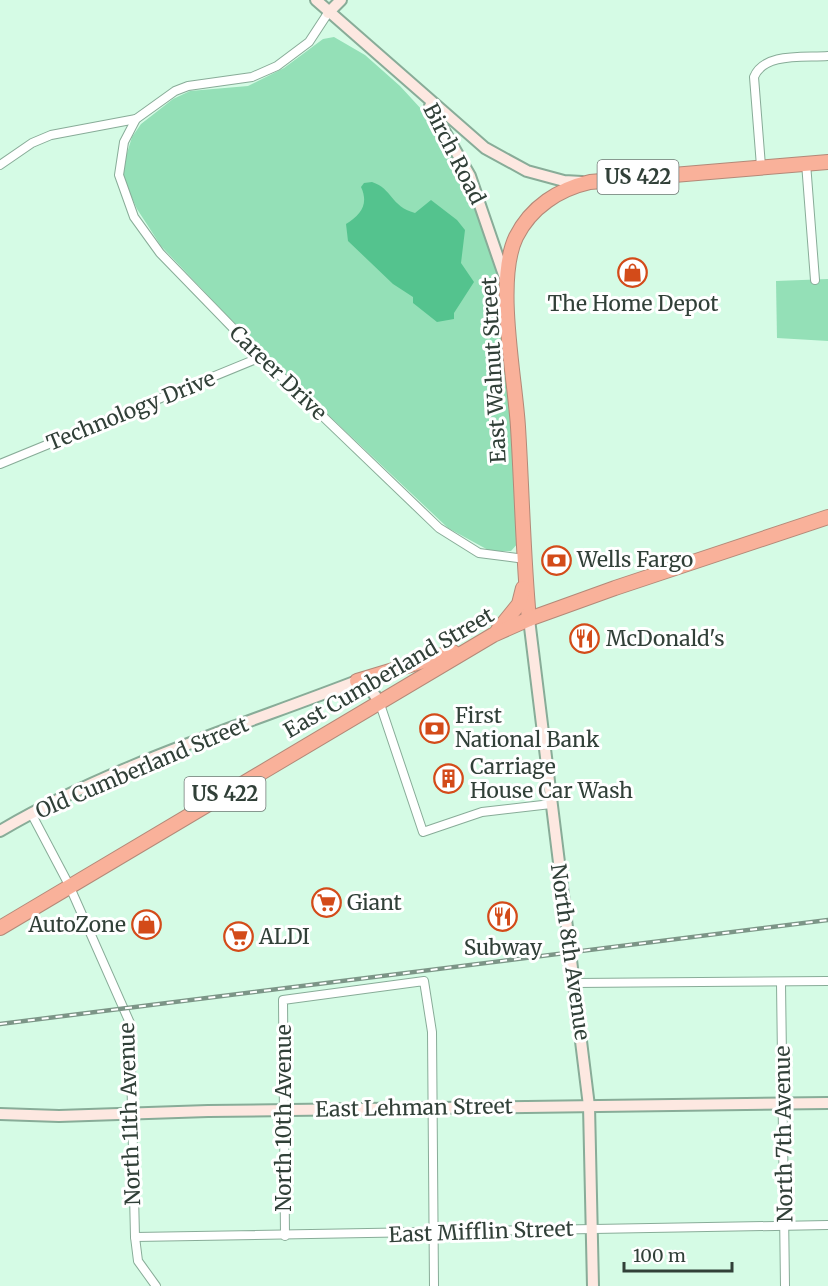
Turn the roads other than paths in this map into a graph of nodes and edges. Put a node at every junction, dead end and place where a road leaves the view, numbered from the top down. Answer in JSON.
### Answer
{"nodes":[{"id":1,"x":316,"y":0,"type":"edge"},
{"id":2,"x":341,"y":0,"type":"edge"},
{"id":3,"x":328,"y":14,"type":"junction"},
{"id":4,"x":828,"y":56,"type":"edge"},
{"id":5,"x":423,"y":95,"type":"junction"},
{"id":6,"x":136,"y":119,"type":"junction"},
{"id":7,"x":828,"y":162,"type":"edge"},
{"id":8,"x":806,"y":163,"type":"junction"},
{"id":9,"x":0,"y":165,"type":"edge"},
{"id":10,"x":761,"y":166,"type":"junction"},
{"id":11,"x":590,"y":182,"type":"junction"},
{"id":12,"x":815,"y":280,"type":"dead end"},
{"id":13,"x":506,"y":282,"type":"junction"},
{"id":14,"x":261,"y":357,"type":"junction"},
{"id":15,"x":0,"y":464,"type":"edge"},
{"id":16,"x":828,"y":517,"type":"edge"},
{"id":17,"x":525,"y":560,"type":"junction"},
{"id":18,"x":525,"y":578,"type":"junction"},
{"id":19,"x":529,"y":619,"type":"junction"},
{"id":20,"x":493,"y":635,"type":"junction"},
{"id":21,"x":477,"y":644,"type":"junction"},
{"id":22,"x":357,"y":681,"type":"junction"},
{"id":23,"x":379,"y":701,"type":"junction"},
{"id":24,"x":551,"y":804,"type":"junction"},
{"id":25,"x":31,"y":813,"type":"junction"},
{"id":26,"x":0,"y":831,"type":"edge"},
{"id":27,"x":69,"y":885,"type":"junction"},
{"id":28,"x":0,"y":928,"type":"edge"},
{"id":29,"x":828,"y":981,"type":"edge"},
{"id":30,"x":575,"y":983,"type":"junction"},
{"id":31,"x":781,"y":983,"type":"junction"},
{"id":32,"x":828,"y":1103,"type":"edge"},
{"id":33,"x":784,"y":1104,"type":"junction"},
{"id":34,"x":589,"y":1106,"type":"junction"},
{"id":35,"x":432,"y":1107,"type":"junction"},
{"id":36,"x":283,"y":1110,"type":"junction"},
{"id":37,"x":133,"y":1112,"type":"junction"},
{"id":38,"x":0,"y":1114,"type":"edge"},
{"id":39,"x":828,"y":1225,"type":"edge"},
{"id":40,"x":784,"y":1226,"type":"junction"},
{"id":41,"x":592,"y":1228,"type":"junction"},
{"id":42,"x":434,"y":1233,"type":"junction"},
{"id":43,"x":285,"y":1236,"type":"junction"},
{"id":44,"x":135,"y":1237,"type":"junction"},
{"id":45,"x":156,"y":1286,"type":"edge"},
{"id":46,"x":434,"y":1286,"type":"edge"},
{"id":47,"x":593,"y":1286,"type":"edge"},
{"id":48,"x":785,"y":1286,"type":"edge"}],
"edges":[{"from":1,"to":3,"type":"street","name":"Birch Road"},
{"from":2,"to":3,"type":"street"},
{"from":3,"to":5,"type":"street","name":"Birch Road"},
{"from":3,"to":6,"type":"street"},
{"from":4,"to":10,"type":"street"},
{"from":5,"to":11,"type":"street","name":"Birch Road"},
{"from":5,"to":13,"type":"street","name":"Birch Road"},
{"from":6,"to":9,"type":"street"},
{"from":6,"to":14,"type":"street","name":"Career Drive"},
{"from":7,"to":8,"type":"highway","name":"East Walnut Street","number":"US 422"},
{"from":8,"to":10,"type":"highway","name":"East Walnut Street","number":"US 422"},
{"from":8,"to":12,"type":"street"},
{"from":10,"to":11,"type":"highway","name":"East Walnut Street","number":"US 422"},
{"from":11,"to":13,"type":"highway","name":"East Walnut Street","number":"US 422"},
{"from":13,"to":17,"type":"highway","name":"East Walnut Street","number":"US 422"},
{"from":14,"to":15,"type":"street","name":"Technology Drive"},
{"from":14,"to":17,"type":"street","name":"Career Drive"},
{"from":16,"to":19,"type":"highway","name":"East Cumberland Street","number":"US 422"},
{"from":17,"to":18,"type":"highway","name":"East Walnut Street","number":"US 422"},
{"from":18,"to":19,"type":"highway","name":"East Walnut Street"},
{"from":18,"to":20,"type":"highway","number":"US 422"},
{"from":19,"to":20,"type":"highway","name":"East Cumberland Street","number":"US 422"},
{"from":19,"to":24,"type":"street","name":"North 8th Avenue"},
{"from":20,"to":21,"type":"highway","name":"East Cumberland Street","number":"US 422"},
{"from":21,"to":22,"type":"highway"},
{"from":21,"to":23,"type":"highway","name":"East Cumberland Street","number":"US 422"},
{"from":22,"to":23,"type":"street"},
{"from":22,"to":25,"type":"street","name":"Old Cumberland Street"},
{"from":23,"to":24,"type":"street"},
{"from":23,"to":27,"type":"highway","name":"East Cumberland Street","number":"US 422"},
{"from":24,"to":30,"type":"street","name":"North 8th Avenue"},
{"from":25,"to":26,"type":"street","name":"Old Cumberland Street"},
{"from":25,"to":27,"type":"street","name":"North 11th Avenue"},
{"from":27,"to":28,"type":"highway","name":"East Cumberland Street","number":"US 422"},
{"from":27,"to":37,"type":"street","name":"North 11th Avenue"},
{"from":29,"to":31,"type":"street"},
{"from":30,"to":31,"type":"street"},
{"from":30,"to":34,"type":"street","name":"North 8th Avenue"},
{"from":31,"to":33,"type":"street","name":"North 7th Avenue"},
{"from":32,"to":33,"type":"street","name":"East Lehman Street"},
{"from":33,"to":34,"type":"street","name":"East Lehman Street"},
{"from":33,"to":40,"type":"street","name":"North 7th Avenue"},
{"from":34,"to":35,"type":"street","name":"East Lehman Street"},
{"from":34,"to":41,"type":"street","name":"North 8th Avenue"},
{"from":35,"to":36,"type":"street","name":"East Lehman Street"},
{"from":35,"to":36,"type":"street","name":"North 10th Avenue"},
{"from":35,"to":42,"type":"street"},
{"from":36,"to":37,"type":"street","name":"East Lehman Street"},
{"from":36,"to":43,"type":"street","name":"North 10th Avenue"},
{"from":37,"to":38,"type":"street","name":"East Lehman Street"},
{"from":37,"to":44,"type":"street","name":"North 11th Avenue"},
{"from":39,"to":40,"type":"street","name":"East Mifflin Street"},
{"from":40,"to":41,"type":"street","name":"East Mifflin Street"},
{"from":40,"to":48,"type":"street","name":"North 7th Avenue"},
{"from":41,"to":42,"type":"street","name":"East Mifflin Street"},
{"from":41,"to":47,"type":"street","name":"North 8th Avenue"},
{"from":42,"to":43,"type":"street","name":"East Mifflin Street"},
{"from":42,"to":46,"type":"street"},
{"from":43,"to":44,"type":"street","name":"East Mifflin Street"},
{"from":44,"to":45,"type":"street","name":"North 11th Avenue"}]}
